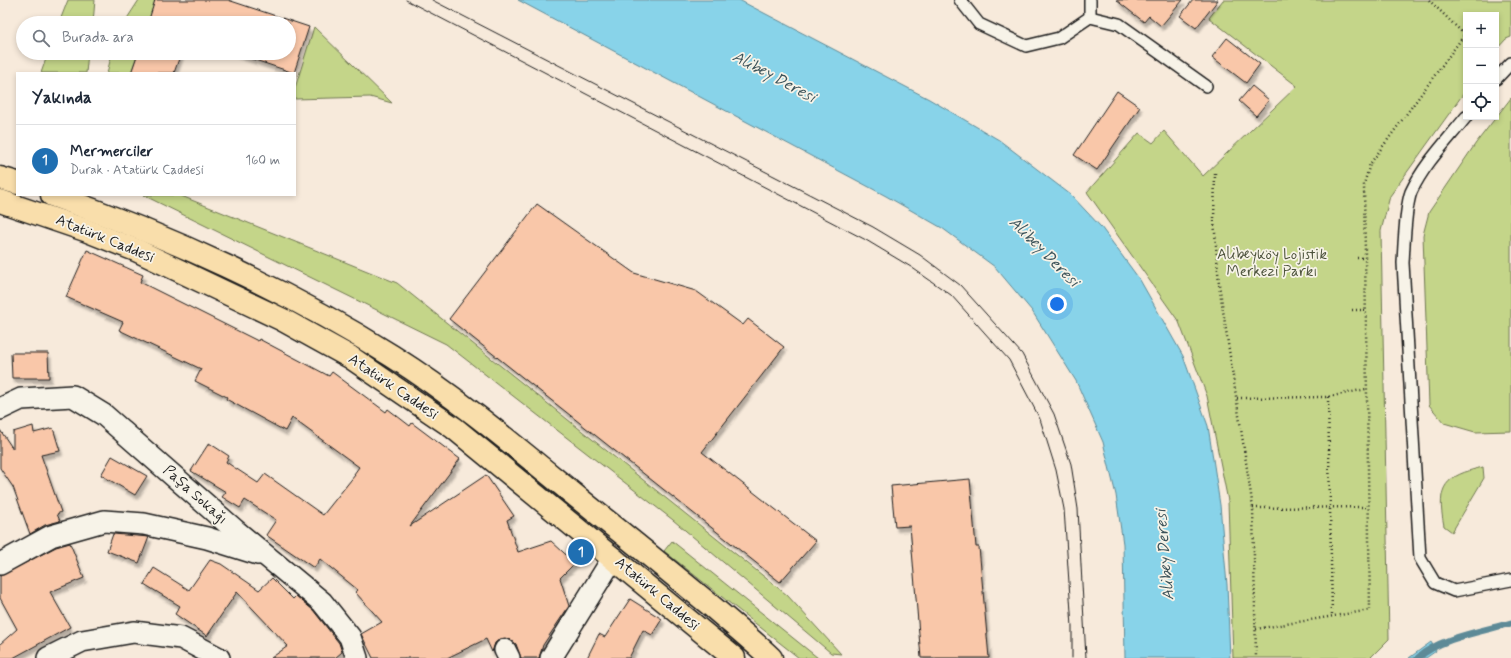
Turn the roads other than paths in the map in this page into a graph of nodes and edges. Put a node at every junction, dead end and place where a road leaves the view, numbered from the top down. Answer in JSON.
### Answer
{"nodes":[{"id":1,"x":960,"y":0,"type":"edge"},
{"id":2,"x":1090,"y":0,"type":"edge"},
{"id":3,"x":1090,"y":17,"type":"junction"},
{"id":4,"x":1511,"y":63,"type":"edge"},
{"id":5,"x":1499,"y":76,"type":"edge"},
{"id":6,"x":1206,"y":86,"type":"dead end"},
{"id":7,"x":1464,"y":120,"type":"edge"},
{"id":8,"x":0,"y":178,"type":"edge"},
{"id":9,"x":16,"y":183,"type":"edge"},
{"id":10,"x":55,"y":196,"type":"edge"},
{"id":11,"x":0,"y":201,"type":"edge"},
{"id":12,"x":0,"y":409,"type":"edge"},
{"id":13,"x":268,"y":557,"type":"junction"},
{"id":14,"x":613,"y":558,"type":"junction"},
{"id":15,"x":0,"y":564,"type":"edge"},
{"id":16,"x":1511,"y":580,"type":"edge"},
{"id":17,"x":48,"y":658,"type":"edge"},
{"id":18,"x":219,"y":658,"type":"edge"},
{"id":19,"x":357,"y":658,"type":"edge"},
{"id":20,"x":551,"y":658,"type":"edge"},
{"id":21,"x":734,"y":658,"type":"edge"},
{"id":22,"x":771,"y":658,"type":"edge"}],
"edges":[{"from":1,"to":3,"type":"lane"},
{"from":2,"to":3,"type":"lane"},
{"from":3,"to":6,"type":"lane"},
{"from":4,"to":5,"type":"lane"},
{"from":7,"to":16,"type":"lane"},
{"from":8,"to":9,"type":"main road"},
{"from":10,"to":22,"type":"main road","name":"Atatürk Caddesi"},
{"from":11,"to":14,"type":"main road","name":"Atatürk Caddesi"},
{"from":12,"to":13,"type":"street","name":"Paşa Sokağı"},
{"from":13,"to":15,"type":"street"},
{"from":13,"to":19,"type":"street","name":"Paşa Sokağı"},
{"from":14,"to":20,"type":"street"},
{"from":14,"to":21,"type":"main road","name":"Atatürk Caddesi"},
{"from":17,"to":18,"type":"street"}]}
